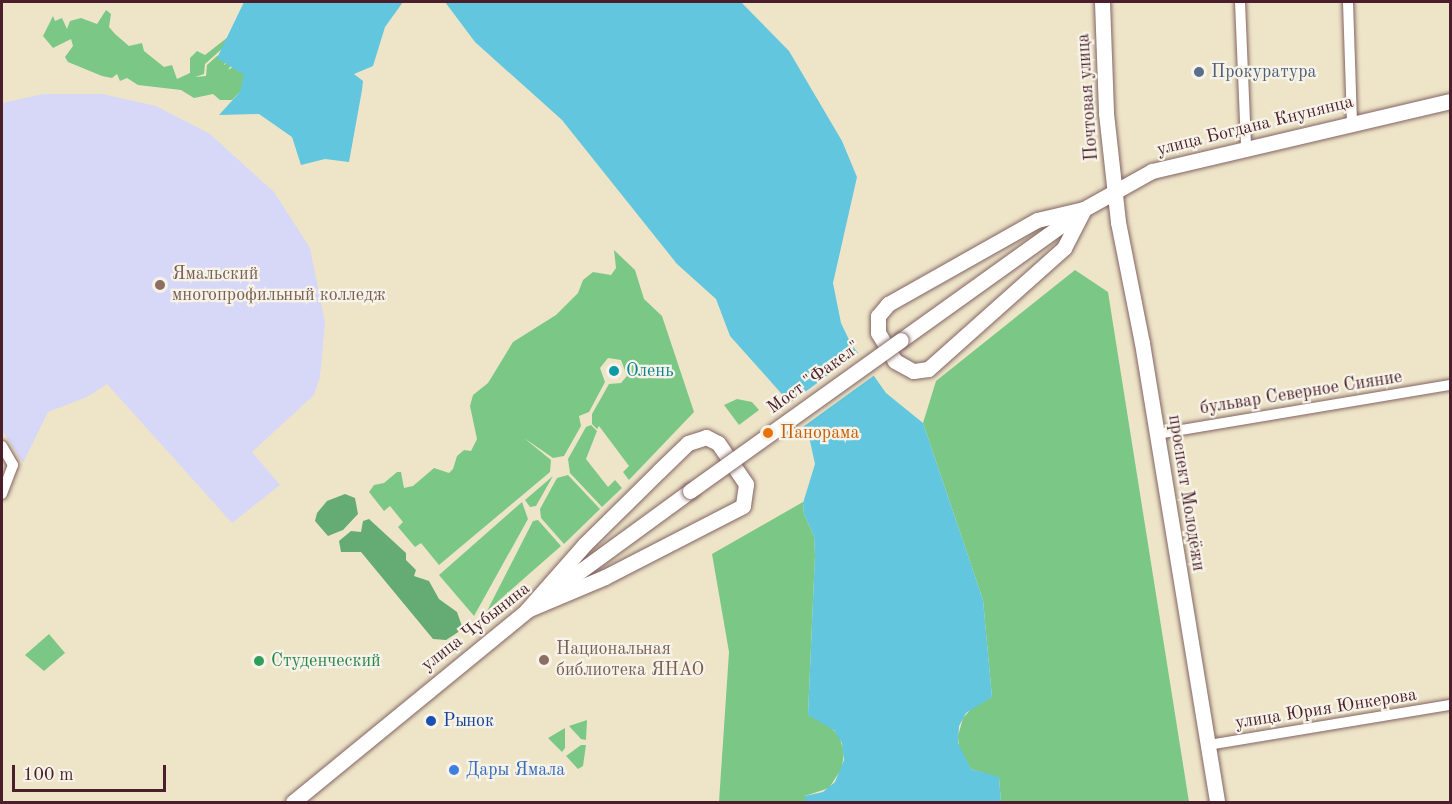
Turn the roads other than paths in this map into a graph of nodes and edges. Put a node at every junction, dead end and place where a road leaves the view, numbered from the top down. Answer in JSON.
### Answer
{"nodes":[{"id":1,"x":1102,"y":2,"type":"edge"},
{"id":2,"x":1240,"y":2,"type":"edge"},
{"id":3,"x":1348,"y":2,"type":"edge"},
{"id":4,"x":1450,"y":100,"type":"edge"},
{"id":5,"x":1352,"y":122,"type":"junction"},
{"id":6,"x":1246,"y":148,"type":"junction"},
{"id":7,"x":1114,"y":190,"type":"junction"},
{"id":8,"x":1084,"y":209,"type":"junction"},
{"id":9,"x":902,"y":339,"type":"joint"},
{"id":10,"x":1450,"y":385,"type":"edge"},
{"id":11,"x":1157,"y":434,"type":"junction"},
{"id":12,"x":2,"y":446,"type":"edge"},
{"id":13,"x":690,"y":491,"type":"joint"},
{"id":14,"x":2,"y":494,"type":"edge"},
{"id":15,"x":527,"y":610,"type":"junction"},
{"id":16,"x":1450,"y":705,"type":"edge"},
{"id":17,"x":1208,"y":745,"type":"junction"},
{"id":18,"x":293,"y":802,"type":"edge"},
{"id":19,"x":1217,"y":802,"type":"edge"}],
"edges":[{"from":1,"to":7,"type":"street","name":"Почтовая улица"},
{"from":2,"to":6,"type":"street"},
{"from":3,"to":5,"type":"street"},
{"from":4,"to":5,"type":"street","name":"улица Богдана Кнунянца"},
{"from":5,"to":6,"type":"street","name":"улица Богдана Кнунянца"},
{"from":6,"to":7,"type":"street","name":"улица Богдана Кнунянца"},
{"from":7,"to":8,"type":"street","name":"улица Богдана Кнунянца"},
{"from":7,"to":11,"type":"street","name":"проспект Молодёжи"},
{"from":8,"to":8,"type":"street"},
{"from":8,"to":9,"type":"street","name":"улица Богдана Кнунянца"},
{"from":9,"to":13,"type":"street","name":"Мост \"Факел\"","bridge":true},
{"from":10,"to":11,"type":"street","name":"бульвар Северное Сияние"},
{"from":11,"to":17,"type":"street","name":"проспект Молодёжи"},
{"from":12,"to":14,"type":"street"},
{"from":13,"to":15,"type":"street","name":"улица Чубынина"},
{"from":15,"to":15,"type":"street"},
{"from":15,"to":18,"type":"street","name":"улица Чубынина"},
{"from":16,"to":17,"type":"street","name":"улица Юрия Юнкерова"},
{"from":17,"to":19,"type":"street","name":"проспект Молодёжи"}]}
